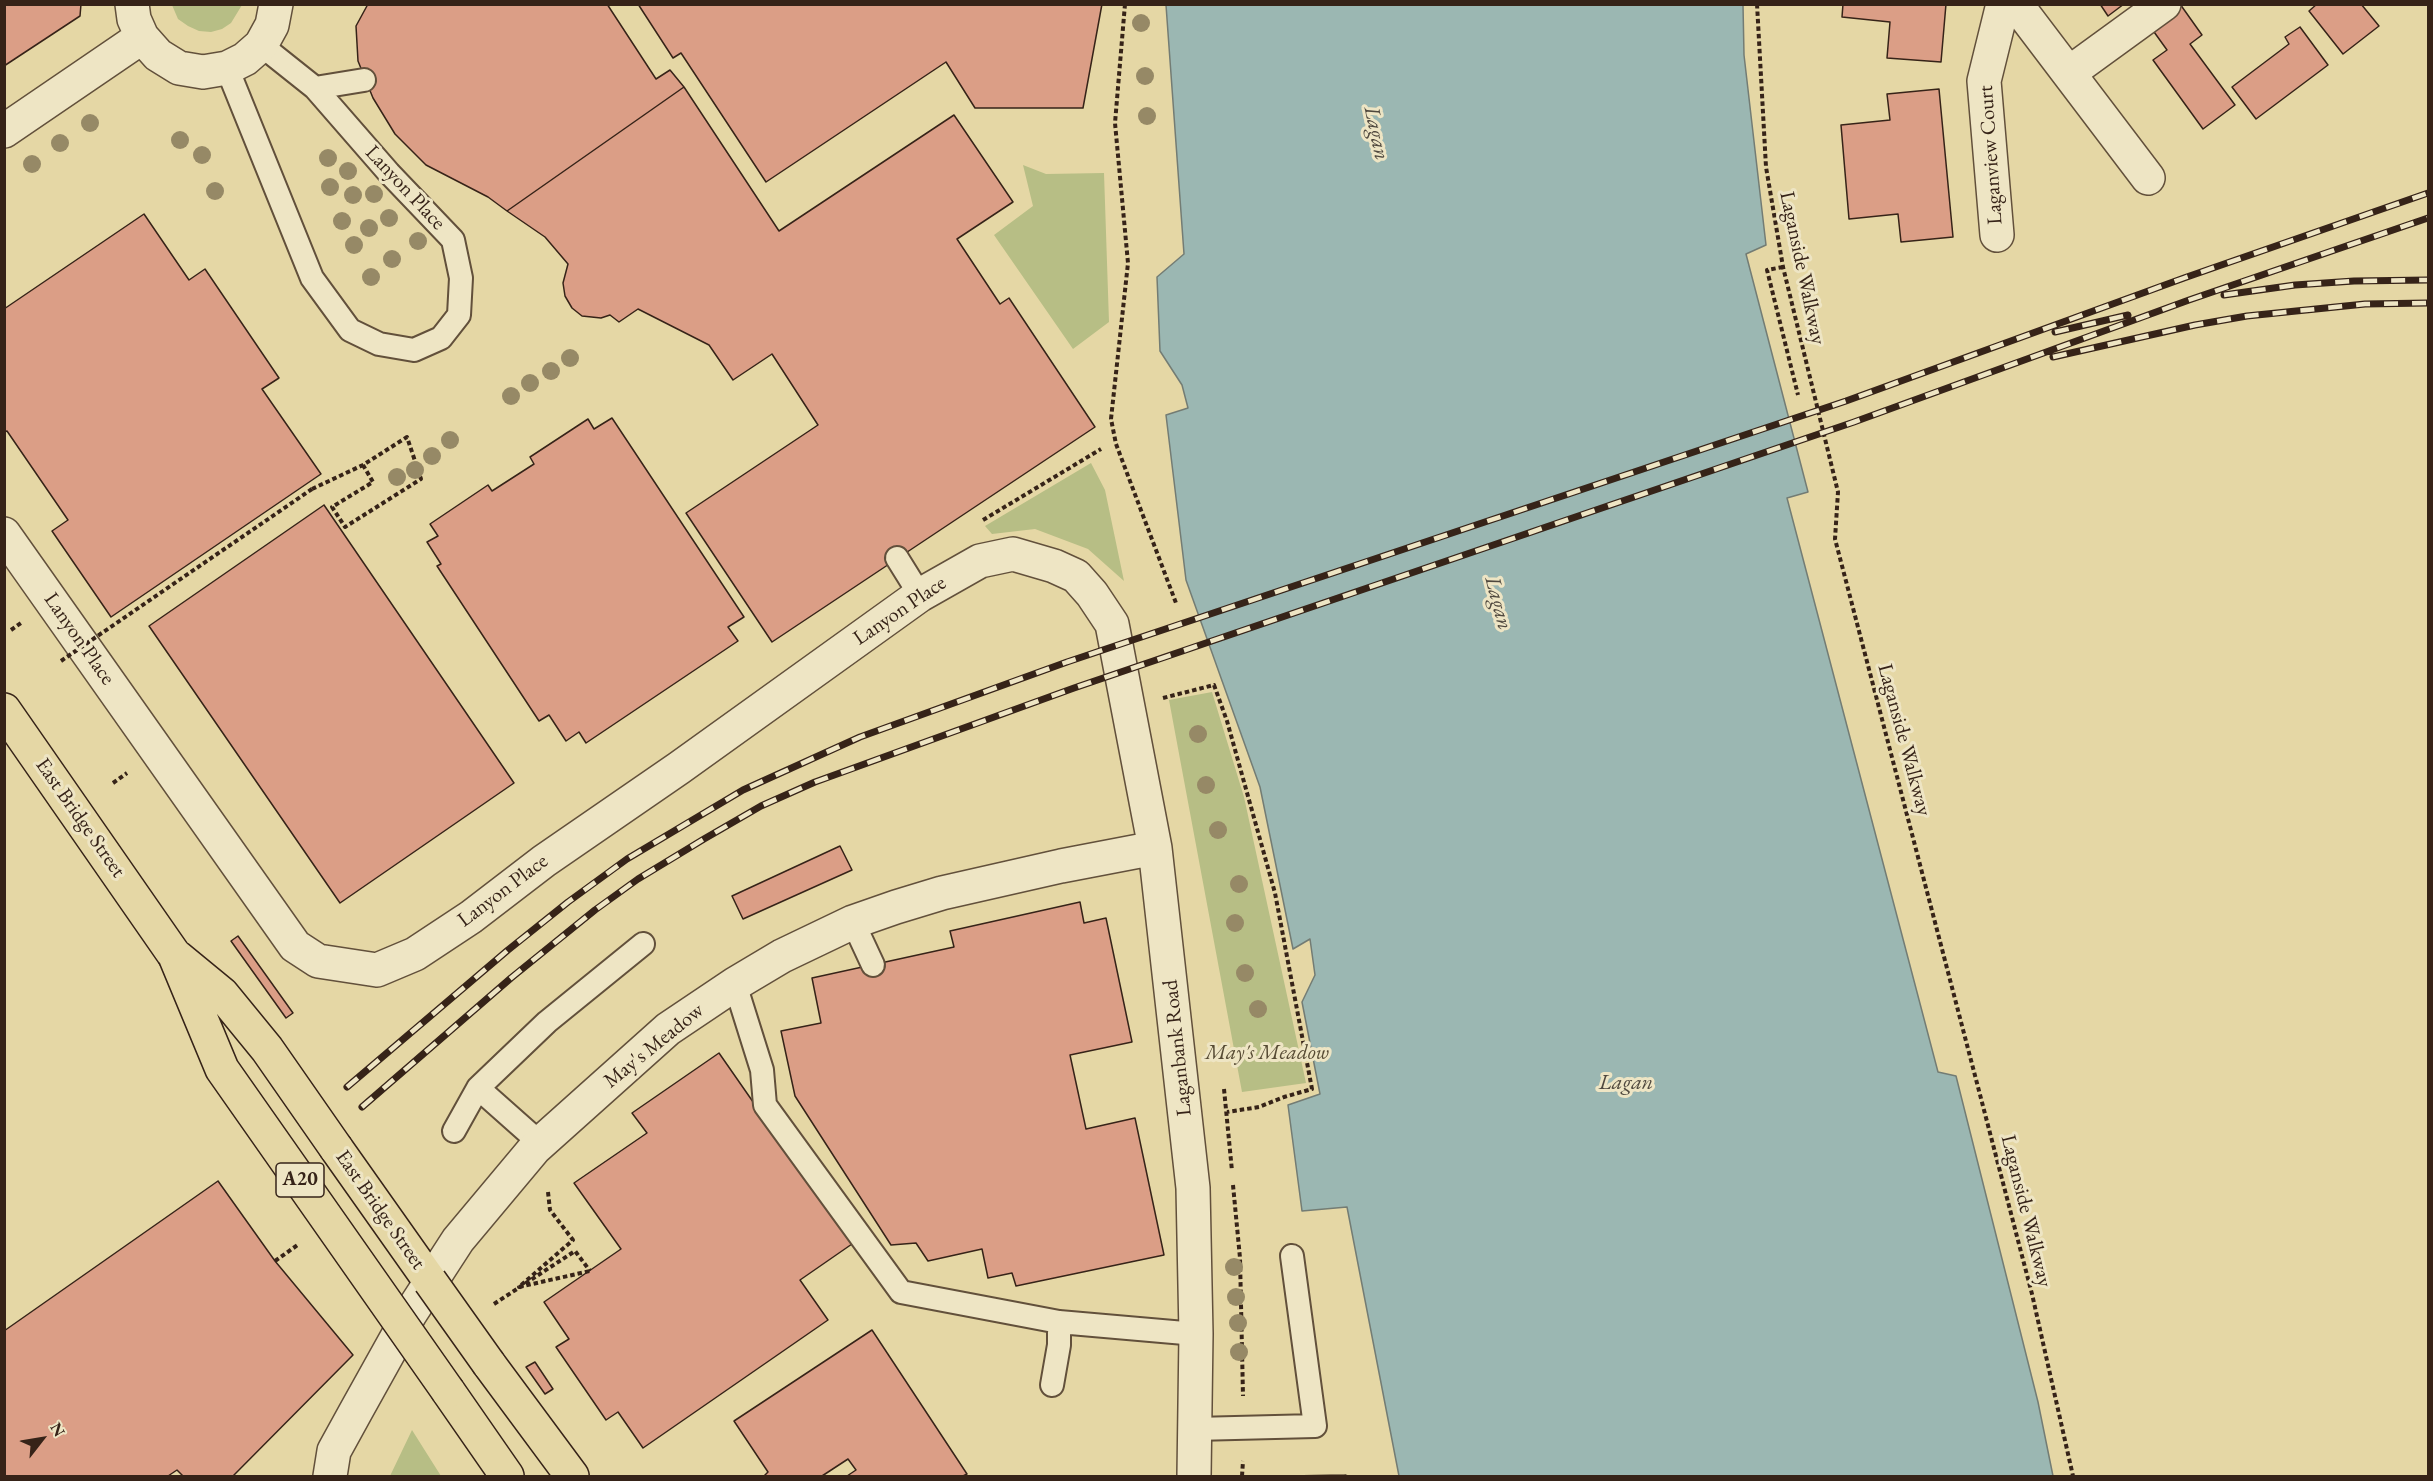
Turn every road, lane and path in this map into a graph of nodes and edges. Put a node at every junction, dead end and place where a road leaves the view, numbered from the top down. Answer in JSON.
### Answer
{"nodes":[{"id":1,"x":132,"y":4,"type":"edge"},
{"id":2,"x":276,"y":4,"type":"edge"},
{"id":3,"x":1125,"y":4,"type":"edge"},
{"id":4,"x":1757,"y":4,"type":"edge"},
{"id":5,"x":2002,"y":4,"type":"edge"},
{"id":6,"x":2016,"y":4,"type":"edge"},
{"id":7,"x":2164,"y":4,"type":"edge"},
{"id":8,"x":142,"y":37,"type":"junction"},
{"id":9,"x":261,"y":45,"type":"junction"},
{"id":10,"x":227,"y":68,"type":"junction"},
{"id":11,"x":2068,"y":73,"type":"junction"},
{"id":12,"x":364,"y":80,"type":"dead end"},
{"id":13,"x":315,"y":88,"type":"junction"},
{"id":14,"x":4,"y":131,"type":"edge"},
{"id":15,"x":2148,"y":178,"type":"dead end"},
{"id":16,"x":1997,"y":235,"type":"dead end"},
{"id":17,"x":1783,"y":267,"type":"junction"},
{"id":18,"x":1798,"y":395,"type":"dead end"},
{"id":19,"x":1101,"y":449,"type":"dead end"},
{"id":20,"x":363,"y":465,"type":"junction"},
{"id":21,"x":982,"y":520,"type":"dead end"},
{"id":22,"x":4,"y":534,"type":"edge"},
{"id":23,"x":897,"y":558,"type":"dead end"},
{"id":24,"x":920,"y":595,"type":"junction"},
{"id":25,"x":1176,"y":603,"type":"dead end"},
{"id":26,"x":1112,"y":624,"type":"joint"},
{"id":27,"x":61,"y":661,"type":"dead end"},
{"id":28,"x":1159,"y":699,"type":"dead end"},
{"id":29,"x":4,"y":710,"type":"edge"},
{"id":30,"x":1155,"y":848,"type":"junction"},
{"id":31,"x":853,"y":922,"type":"junction"},
{"id":32,"x":643,"y":944,"type":"dead end"},
{"id":33,"x":175,"y":956,"type":"junction"},
{"id":34,"x":873,"y":965,"type":"dead end"},
{"id":35,"x":735,"y":984,"type":"junction"},
{"id":36,"x":478,"y":1088,"type":"junction"},
{"id":37,"x":1224,"y":1089,"type":"dead end"},
{"id":38,"x":1227,"y":1112,"type":"junction"},
{"id":39,"x":454,"y":1131,"type":"dead end"},
{"id":40,"x":538,"y":1146,"type":"junction"},
{"id":41,"x":300,"y":1244,"type":"dead end"},
{"id":42,"x":1292,"y":1256,"type":"dead end"},
{"id":43,"x":275,"y":1261,"type":"dead end"},
{"id":44,"x":493,"y":1304,"type":"dead end"},
{"id":45,"x":1059,"y":1322,"type":"junction"},
{"id":46,"x":1196,"y":1334,"type":"junction"},
{"id":47,"x":1052,"y":1385,"type":"dead end"},
{"id":48,"x":1244,"y":1428,"type":"junction"},
{"id":49,"x":1195,"y":1429,"type":"junction"},
{"id":50,"x":330,"y":1476,"type":"edge"},
{"id":51,"x":507,"y":1476,"type":"edge"},
{"id":52,"x":572,"y":1476,"type":"edge"},
{"id":53,"x":1194,"y":1476,"type":"edge"},
{"id":54,"x":1242,"y":1476,"type":"edge"},
{"id":55,"x":2073,"y":1476,"type":"edge"}],
"edges":[{"from":1,"to":8,"type":"street"},
{"from":2,"to":9,"type":"street"},
{"from":3,"to":25,"type":"path"},
{"from":4,"to":17,"type":"path","name":"Laganside Walkway"},
{"from":5,"to":16,"type":"street","name":"Laganview Court"},
{"from":6,"to":11,"type":"street"},
{"from":7,"to":11,"type":"street"},
{"from":8,"to":10,"type":"street"},
{"from":8,"to":14,"type":"street"},
{"from":9,"to":10,"type":"street"},
{"from":9,"to":13,"type":"lane","name":"Lanyon Place"},
{"from":10,"to":13,"type":"lane","name":"Lanyon Place"},
{"from":11,"to":15,"type":"street"},
{"from":12,"to":13,"type":"lane"},
{"from":17,"to":18,"type":"path"},
{"from":17,"to":55,"type":"path","name":"Laganside Walkway"},
{"from":19,"to":21,"type":"path"},
{"from":20,"to":20,"type":"path"},
{"from":20,"to":27,"type":"path","bridge":true},
{"from":22,"to":24,"type":"street","name":"Lanyon Place"},
{"from":23,"to":24,"type":"lane"},
{"from":24,"to":26,"type":"street","name":"Lanyon Place"},
{"from":26,"to":30,"type":"street","name":"Laganbank Road"},
{"from":28,"to":38,"type":"path"},
{"from":29,"to":33,"type":"main road","name":"East Bridge Street","number":"A20"},
{"from":30,"to":31,"type":"street","name":"May's Meadow"},
{"from":30,"to":46,"type":"street","name":"Laganbank Road"},
{"from":31,"to":34,"type":"lane"},
{"from":31,"to":35,"type":"street","name":"May's Meadow"},
{"from":32,"to":36,"type":"lane"},
{"from":33,"to":51,"type":"main road","name":"East Bridge Street","number":"A20","bridge":true},
{"from":33,"to":52,"type":"main road","name":"East Bridge Street","number":"A20","bridge":true},
{"from":35,"to":40,"type":"street","name":"May's Meadow"},
{"from":35,"to":45,"type":"lane"},
{"from":36,"to":39,"type":"lane"},
{"from":36,"to":40,"type":"lane"},
{"from":37,"to":38,"type":"path"},
{"from":38,"to":48,"type":"path"},
{"from":40,"to":44,"type":"path","bridge":true},
{"from":40,"to":50,"type":"street","name":"May's Meadow"},
{"from":41,"to":43,"type":"path"},
{"from":42,"to":48,"type":"lane"},
{"from":45,"to":46,"type":"lane"},
{"from":45,"to":47,"type":"lane"},
{"from":46,"to":49,"type":"street","name":"Laganbank Road"},
{"from":48,"to":49,"type":"lane"},
{"from":48,"to":54,"type":"path"},
{"from":49,"to":53,"type":"street","name":"Laganbank Road"}]}
